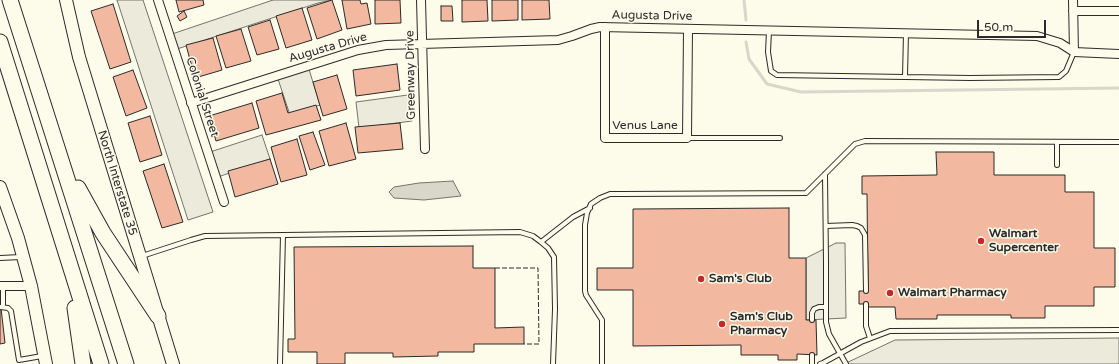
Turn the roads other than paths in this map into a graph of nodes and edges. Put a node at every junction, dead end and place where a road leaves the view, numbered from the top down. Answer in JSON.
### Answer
{"nodes":[{"id":1,"x":10,"y":0,"type":"edge"},
{"id":2,"x":66,"y":0,"type":"edge"},
{"id":3,"x":158,"y":0,"type":"edge"},
{"id":4,"x":421,"y":0,"type":"edge"},
{"id":5,"x":1073,"y":0,"type":"edge"},
{"id":6,"x":1119,"y":11,"type":"edge"},
{"id":7,"x":1074,"y":12,"type":"junction"},
{"id":8,"x":605,"y":27,"type":"junction"},
{"id":9,"x":688,"y":29,"type":"junction"},
{"id":10,"x":769,"y":30,"type":"junction"},
{"id":11,"x":906,"y":33,"type":"junction"},
{"id":12,"x":0,"y":42,"type":"edge"},
{"id":13,"x":423,"y":44,"type":"junction"},
{"id":14,"x":1074,"y":52,"type":"junction"},
{"id":15,"x":1119,"y":54,"type":"edge"},
{"id":16,"x":905,"y":77,"type":"junction"},
{"id":17,"x":191,"y":103,"type":"junction"},
{"id":18,"x":687,"y":138,"type":"junction"},
{"id":19,"x":780,"y":138,"type":"dead end"},
{"id":20,"x":1057,"y":142,"type":"junction"},
{"id":21,"x":1119,"y":142,"type":"edge"},
{"id":22,"x":425,"y":149,"type":"dead end"},
{"id":23,"x":59,"y":151,"type":"junction"},
{"id":24,"x":1057,"y":165,"type":"dead end"},
{"id":25,"x":825,"y":174,"type":"junction"},
{"id":26,"x":0,"y":188,"type":"edge"},
{"id":27,"x":224,"y":202,"type":"dead end"},
{"id":28,"x":590,"y":208,"type":"junction"},
{"id":29,"x":826,"y":226,"type":"junction"},
{"id":30,"x":283,"y":235,"type":"junction"},
{"id":31,"x":541,"y":242,"type":"junction"},
{"id":32,"x":24,"y":257,"type":"junction"},
{"id":33,"x":140,"y":257,"type":"junction"},
{"id":34,"x":0,"y":258,"type":"edge"},
{"id":35,"x":71,"y":271,"type":"junction"},
{"id":36,"x":2,"y":286,"type":"edge"},
{"id":37,"x":32,"y":286,"type":"junction"},
{"id":38,"x":866,"y":291,"type":"dead end"},
{"id":39,"x":866,"y":304,"type":"dead end"},
{"id":40,"x":2,"y":307,"type":"edge"},
{"id":41,"x":826,"y":307,"type":"junction"},
{"id":42,"x":158,"y":316,"type":"junction"},
{"id":43,"x":812,"y":320,"type":"dead end"},
{"id":44,"x":1119,"y":330,"type":"edge"},
{"id":45,"x":870,"y":338,"type":"junction"},
{"id":46,"x":841,"y":353,"type":"junction"},
{"id":47,"x":812,"y":355,"type":"dead end"},
{"id":48,"x":45,"y":360,"type":"edge"},
{"id":49,"x":20,"y":362,"type":"edge"},
{"id":50,"x":83,"y":364,"type":"edge"},
{"id":51,"x":101,"y":364,"type":"edge"},
{"id":52,"x":126,"y":364,"type":"edge"},
{"id":53,"x":173,"y":364,"type":"edge"},
{"id":54,"x":280,"y":364,"type":"edge"},
{"id":55,"x":553,"y":364,"type":"edge"},
{"id":56,"x":602,"y":364,"type":"edge"},
{"id":57,"x":812,"y":364,"type":"edge"},
{"id":58,"x":820,"y":364,"type":"edge"},
{"id":59,"x":846,"y":364,"type":"edge"}],
"edges":[{"from":1,"to":23,"type":"highway"},
{"from":2,"to":33,"type":"main road","name":"North Interstate 35"},
{"from":3,"to":17,"type":"street","name":"Colonial Street"},
{"from":4,"to":13,"type":"street","name":"Greenway Drive"},
{"from":5,"to":7,"type":"street"},
{"from":6,"to":7,"type":"street"},
{"from":7,"to":14,"type":"street"},
{"from":8,"to":9,"type":"street","name":"Augusta Drive"},
{"from":8,"to":13,"type":"street","name":"Augusta Drive"},
{"from":8,"to":18,"type":"street","name":"Venus Lane"},
{"from":9,"to":10,"type":"street","name":"Augusta Drive"},
{"from":9,"to":18,"type":"street","name":"Venus Lane"},
{"from":10,"to":11,"type":"street","name":"Augusta Drive"},
{"from":10,"to":16,"type":"lane"},
{"from":11,"to":14,"type":"street","name":"Augusta Drive"},
{"from":11,"to":16,"type":"lane"},
{"from":12,"to":35,"type":"highway"},
{"from":13,"to":17,"type":"street","name":"Augusta Drive"},
{"from":13,"to":22,"type":"street","name":"Greenway Drive"},
{"from":14,"to":15,"type":"street","name":"Augusta Drive"},
{"from":14,"to":16,"type":"lane"},
{"from":17,"to":27,"type":"street","name":"Colonial Street"},
{"from":18,"to":19,"type":"lane"},
{"from":20,"to":21,"type":"lane"},
{"from":20,"to":24,"type":"lane"},
{"from":20,"to":25,"type":"lane"},
{"from":23,"to":42,"type":"highway"},
{"from":23,"to":52,"type":"highway"},
{"from":25,"to":28,"type":"lane"},
{"from":25,"to":29,"type":"lane"},
{"from":26,"to":32,"type":"main road"},
{"from":28,"to":31,"type":"lane"},
{"from":28,"to":56,"type":"lane"},
{"from":29,"to":38,"type":"lane"},
{"from":29,"to":41,"type":"lane"},
{"from":30,"to":31,"type":"lane"},
{"from":30,"to":33,"type":"lane"},
{"from":30,"to":54,"type":"lane"},
{"from":31,"to":55,"type":"lane"},
{"from":32,"to":34,"type":"lane"},
{"from":32,"to":37,"type":"main road"},
{"from":33,"to":42,"type":"main road","name":"North Interstate 35"},
{"from":35,"to":50,"type":"highway"},
{"from":35,"to":51,"type":"highway"},
{"from":36,"to":37,"type":"street"},
{"from":36,"to":40,"type":"lane"},
{"from":37,"to":48,"type":"main road"},
{"from":39,"to":45,"type":"lane"},
{"from":40,"to":49,"type":"lane"},
{"from":41,"to":43,"type":"lane"},
{"from":41,"to":46,"type":"lane"},
{"from":42,"to":53,"type":"main road","name":"North Interstate 35"},
{"from":44,"to":45,"type":"lane"},
{"from":45,"to":46,"type":"lane"},
{"from":46,"to":58,"type":"lane"},
{"from":46,"to":59,"type":"lane"},
{"from":47,"to":57,"type":"lane"},
{"from":48,"to":49,"type":"lane"}]}
